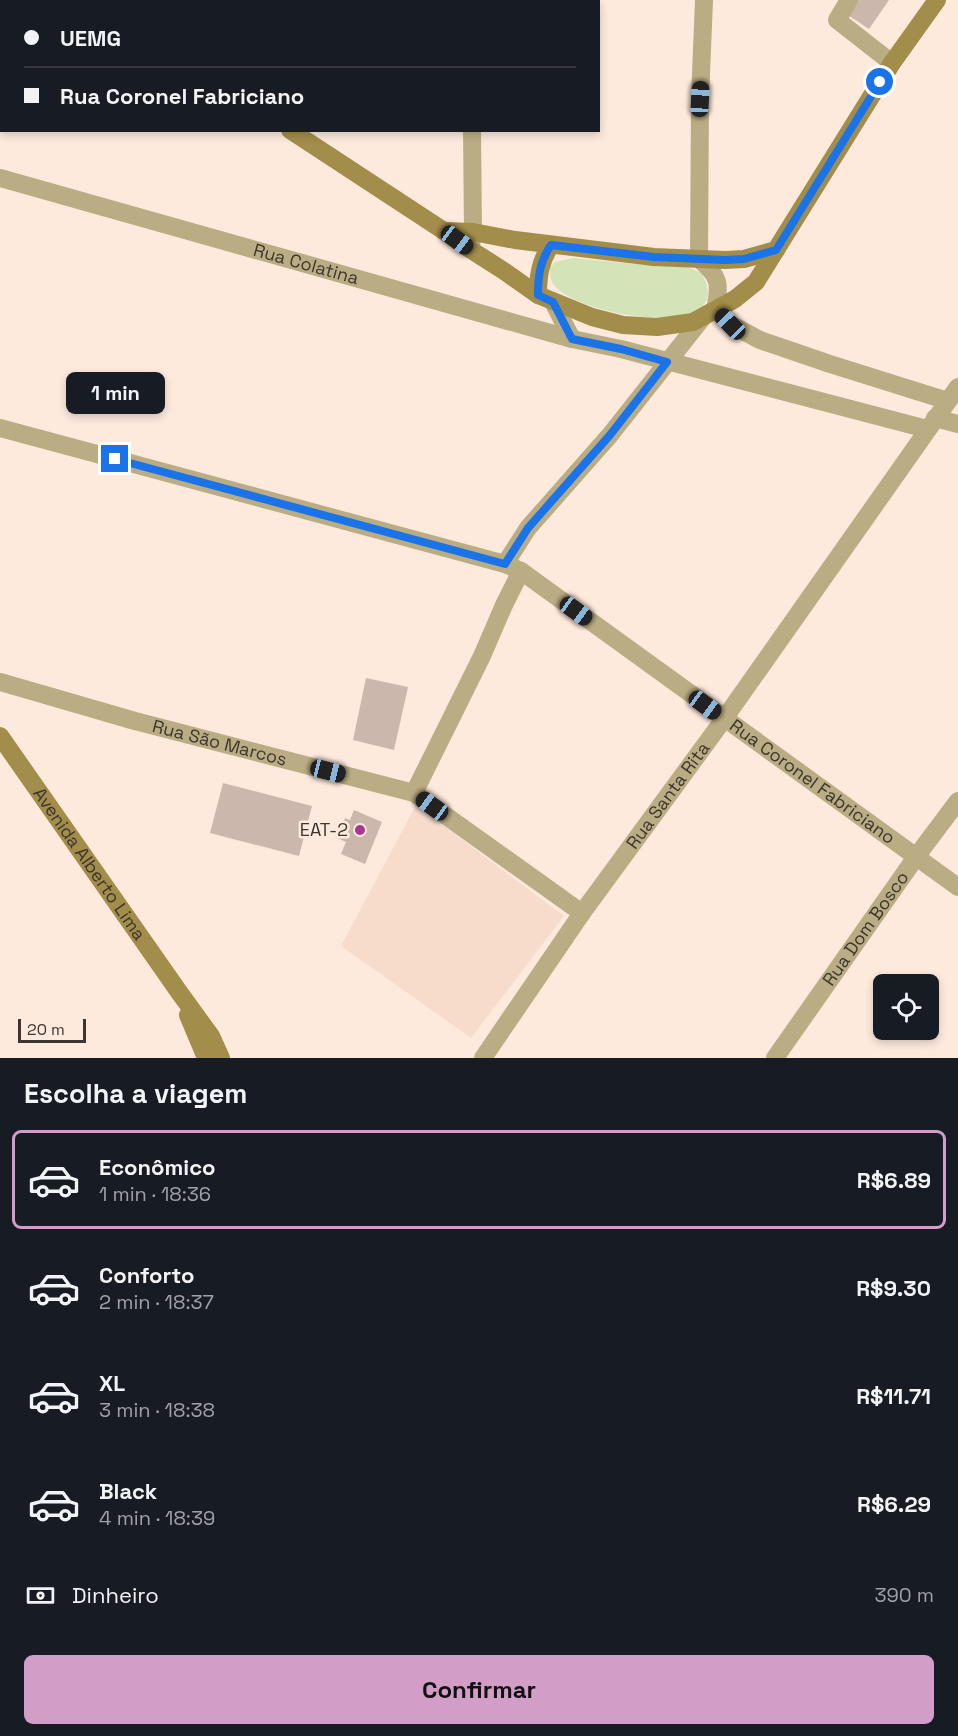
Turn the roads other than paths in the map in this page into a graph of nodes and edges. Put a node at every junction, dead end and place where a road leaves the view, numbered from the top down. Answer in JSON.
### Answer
{"nodes":[{"id":1,"x":704,"y":0,"type":"edge"},
{"id":2,"x":849,"y":0,"type":"edge"},
{"id":3,"x":937,"y":0,"type":"edge"},
{"id":4,"x":892,"y":63,"type":"junction"},
{"id":5,"x":293,"y":132,"type":"edge"},
{"id":6,"x":472,"y":132,"type":"edge"},
{"id":7,"x":0,"y":178,"type":"edge"},
{"id":8,"x":444,"y":231,"type":"junction"},
{"id":9,"x":473,"y":232,"type":"junction"},
{"id":10,"x":551,"y":245,"type":"junction"},
{"id":11,"x":471,"y":250,"type":"junction"},
{"id":12,"x":776,"y":250,"type":"junction"},
{"id":13,"x":699,"y":259,"type":"junction"},
{"id":14,"x":545,"y":299,"type":"junction"},
{"id":15,"x":709,"y":313,"type":"junction"},
{"id":16,"x":572,"y":339,"type":"junction"},
{"id":17,"x":667,"y":362,"type":"junction"},
{"id":18,"x":953,"y":394,"type":"edge"},
{"id":19,"x":931,"y":423,"type":"junction"},
{"id":20,"x":958,"y":424,"type":"edge"},
{"id":21,"x":0,"y":428,"type":"edge"},
{"id":22,"x":513,"y":568,"type":"junction"},
{"id":23,"x":0,"y":682,"type":"edge"},
{"id":24,"x":724,"y":719,"type":"junction"},
{"id":25,"x":0,"y":736,"type":"edge"},
{"id":26,"x":414,"y":793,"type":"junction"},
{"id":27,"x":958,"y":801,"type":"edge"},
{"id":28,"x":916,"y":857,"type":"junction"},
{"id":29,"x":958,"y":887,"type":"edge"},
{"id":30,"x":582,"y":913,"type":"junction"},
{"id":31,"x":179,"y":992,"type":"junction"},
{"id":32,"x":211,"y":1036,"type":"junction"},
{"id":33,"x":206,"y":1058,"type":"edge"},
{"id":34,"x":221,"y":1058,"type":"edge"},
{"id":35,"x":230,"y":1058,"type":"edge"},
{"id":36,"x":483,"y":1058,"type":"edge"},
{"id":37,"x":775,"y":1058,"type":"edge"}],
"edges":[{"from":1,"to":13,"type":"street"},
{"from":2,"to":4,"type":"street"},
{"from":3,"to":4,"type":"street"},
{"from":4,"to":12,"type":"street"},
{"from":5,"to":8,"type":"street"},
{"from":6,"to":9,"type":"street"},
{"from":7,"to":16,"type":"street","name":"Rua Colatina"},
{"from":8,"to":9,"type":"street"},
{"from":8,"to":11,"type":"street"},
{"from":9,"to":10,"type":"street"},
{"from":9,"to":11,"type":"street"},
{"from":10,"to":13,"type":"street"},
{"from":10,"to":14,"type":"street"},
{"from":11,"to":14,"type":"street"},
{"from":12,"to":13,"type":"street"},
{"from":12,"to":15,"type":"street"},
{"from":13,"to":15,"type":"street"},
{"from":14,"to":15,"type":"street"},
{"from":14,"to":16,"type":"street"},
{"from":15,"to":17,"type":"street"},
{"from":15,"to":18,"type":"street"},
{"from":16,"to":17,"type":"street","name":"Rua Colatina"},
{"from":17,"to":19,"type":"street","name":"Rua Colatina"},
{"from":17,"to":22,"type":"street"},
{"from":18,"to":19,"type":"street","name":"Rua Santa Rita"},
{"from":19,"to":20,"type":"street","name":"Rua Colatina"},
{"from":19,"to":24,"type":"street","name":"Rua Santa Rita"},
{"from":21,"to":22,"type":"street","name":"Rua Coronel Fabriciano"},
{"from":22,"to":24,"type":"street","name":"Rua Coronel Fabriciano"},
{"from":22,"to":26,"type":"street"},
{"from":23,"to":26,"type":"street","name":"Rua São Marcos"},
{"from":24,"to":28,"type":"street","name":"Rua Coronel Fabriciano"},
{"from":24,"to":30,"type":"street","name":"Rua Santa Rita"},
{"from":25,"to":31,"type":"street","name":"Avenida Alberto Lima"},
{"from":26,"to":30,"type":"street","name":"Rua São Marcos"},
{"from":27,"to":28,"type":"street","name":"Rua Dom Bosco"},
{"from":28,"to":29,"type":"street","name":"Rua Coronel Fabriciano"},
{"from":28,"to":37,"type":"street","name":"Rua Dom Bosco"},
{"from":30,"to":36,"type":"street","name":"Rua Santa Rita"},
{"from":31,"to":32,"type":"street","name":"Avenida Alberto Lima"},
{"from":31,"to":33,"type":"street","name":"Avenida Alberto Lima"},
{"from":32,"to":34,"type":"street","name":"Avenida Alberto Lima"},
{"from":32,"to":35,"type":"street"}]}
